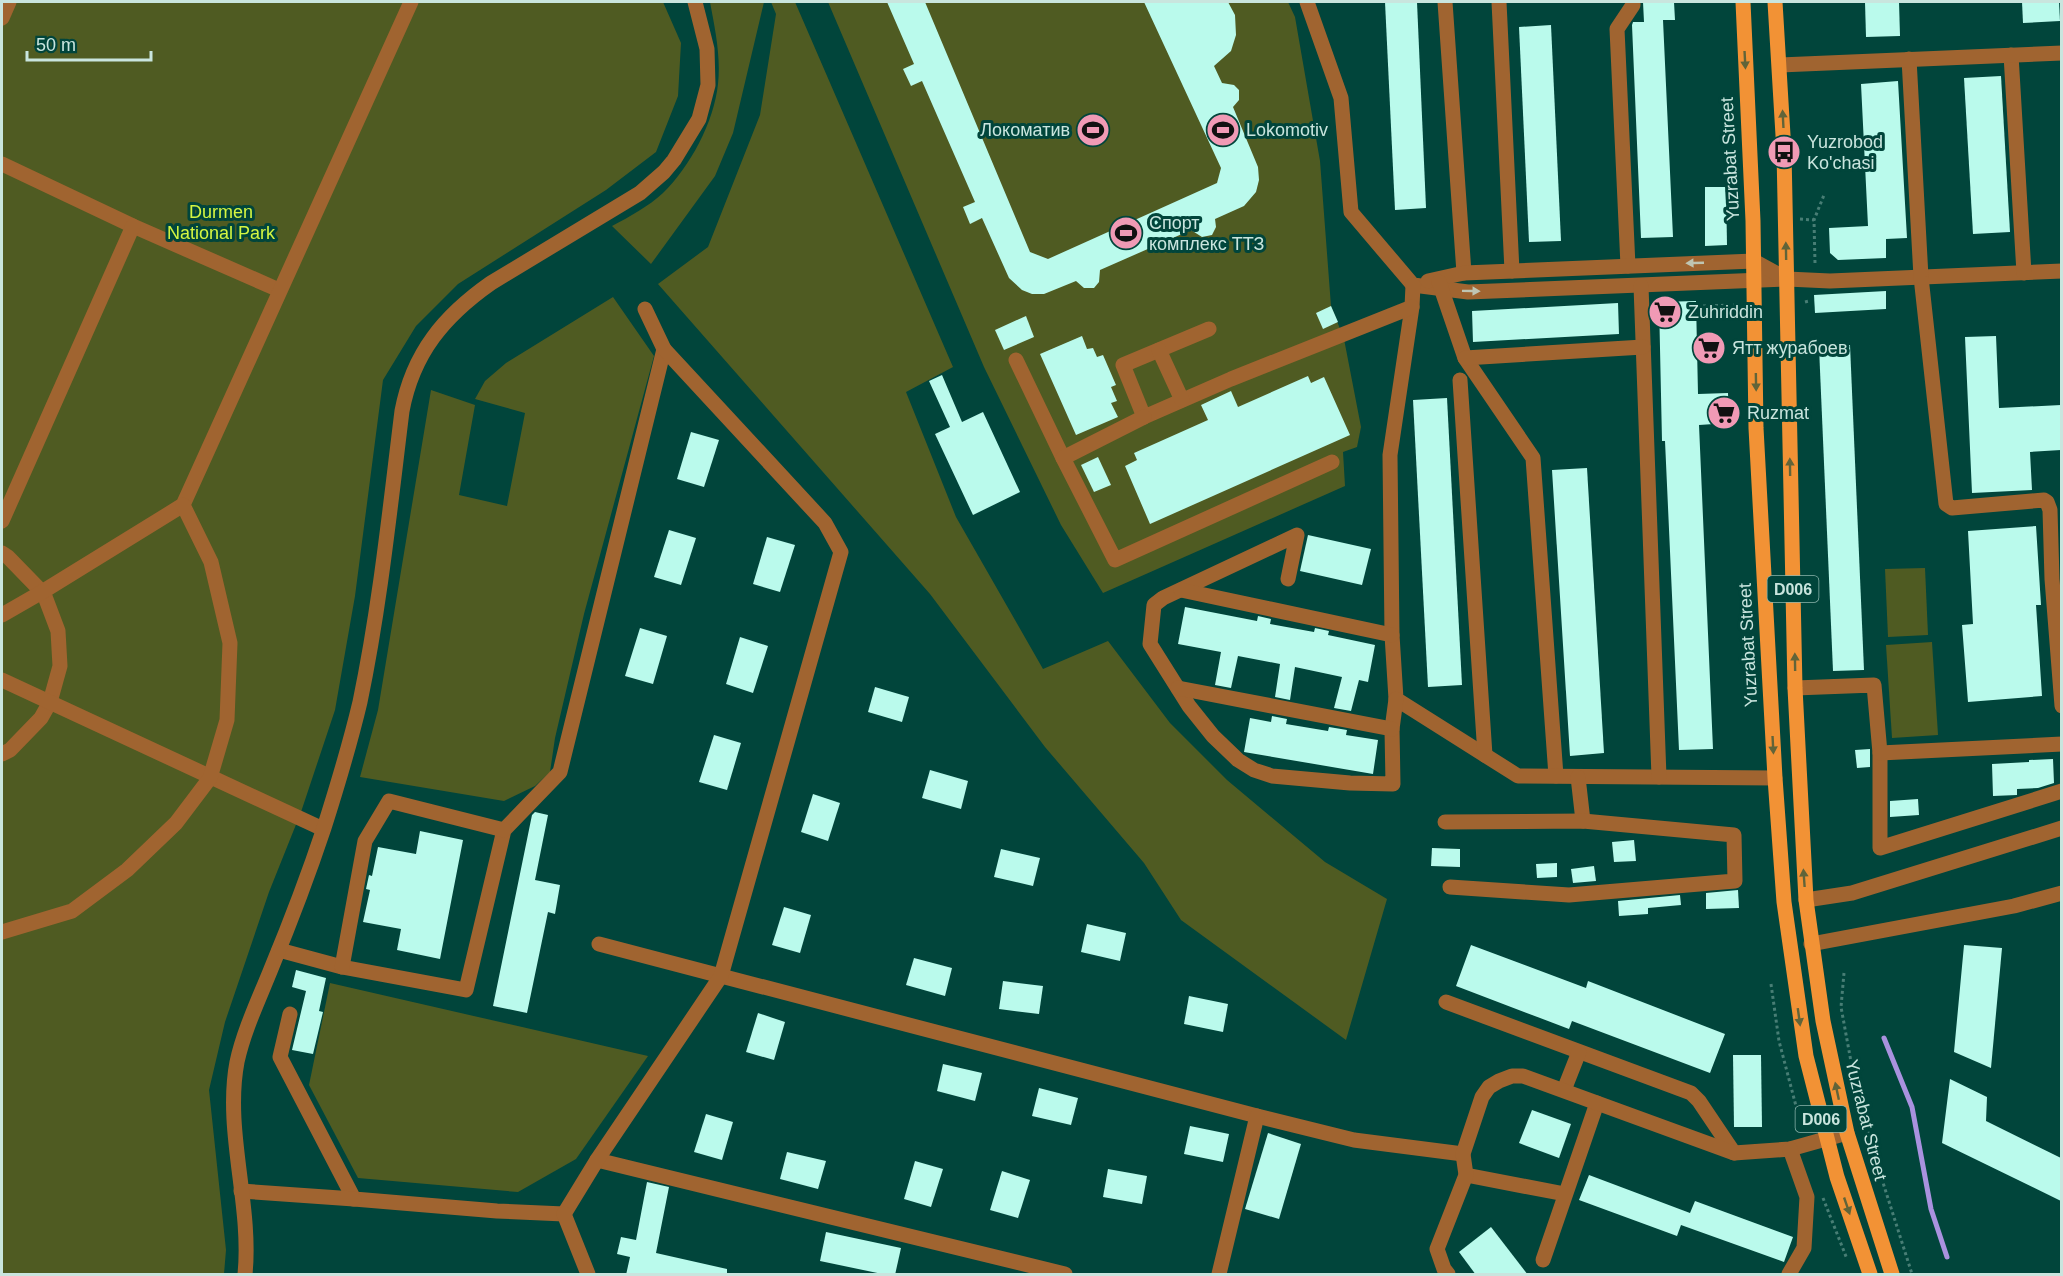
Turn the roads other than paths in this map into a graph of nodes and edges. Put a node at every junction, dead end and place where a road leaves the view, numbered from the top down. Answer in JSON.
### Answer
{"nodes":[{"id":1,"x":9,"y":2,"type":"edge"},
{"id":2,"x":411,"y":2,"type":"edge"},
{"id":3,"x":695,"y":2,"type":"edge"},
{"id":4,"x":1307,"y":2,"type":"edge"},
{"id":5,"x":1444,"y":2,"type":"edge"},
{"id":6,"x":1499,"y":2,"type":"edge"},
{"id":7,"x":1632,"y":2,"type":"edge"},
{"id":8,"x":1743,"y":2,"type":"edge"},
{"id":9,"x":1775,"y":2,"type":"edge"},
{"id":10,"x":2,"y":18,"type":"edge"},
{"id":11,"x":2061,"y":53,"type":"edge"},
{"id":12,"x":2011,"y":55,"type":"junction"},
{"id":13,"x":1909,"y":59,"type":"junction"},
{"id":14,"x":1780,"y":65,"type":"junction"},
{"id":15,"x":2,"y":164,"type":"edge"},
{"id":16,"x":132,"y":226,"type":"junction"},
{"id":17,"x":1754,"y":261,"type":"junction"},
{"id":18,"x":1628,"y":266,"type":"junction"},
{"id":19,"x":1512,"y":271,"type":"junction"},
{"id":20,"x":2061,"y":271,"type":"edge"},
{"id":21,"x":1464,"y":273,"type":"junction"},
{"id":22,"x":2024,"y":273,"type":"junction"},
{"id":23,"x":1921,"y":277,"type":"junction"},
{"id":24,"x":1787,"y":279,"type":"junction"},
{"id":25,"x":1754,"y":281,"type":"junction"},
{"id":26,"x":1440,"y":284,"type":"junction"},
{"id":27,"x":1413,"y":285,"type":"junction"},
{"id":28,"x":1641,"y":286,"type":"junction"},
{"id":29,"x":279,"y":290,"type":"junction"},
{"id":30,"x":1412,"y":307,"type":"junction"},
{"id":31,"x":645,"y":309,"type":"dead end"},
{"id":32,"x":1209,"y":328,"type":"dead end"},
{"id":33,"x":1643,"y":347,"type":"junction"},
{"id":34,"x":664,"y":349,"type":"junction"},
{"id":35,"x":1159,"y":350,"type":"junction"},
{"id":36,"x":1464,"y":358,"type":"junction"},
{"id":37,"x":1016,"y":360,"type":"dead end"},
{"id":38,"x":1460,"y":380,"type":"dead end"},
{"id":39,"x":1182,"y":400,"type":"junction"},
{"id":40,"x":1144,"y":417,"type":"junction"},
{"id":41,"x":1063,"y":458,"type":"junction"},
{"id":42,"x":1332,"y":462,"type":"dead end"},
{"id":43,"x":183,"y":506,"type":"junction"},
{"id":44,"x":2,"y":521,"type":"edge"},
{"id":45,"x":2,"y":553,"type":"edge"},
{"id":46,"x":1288,"y":579,"type":"dead end"},
{"id":47,"x":2056,"y":579,"type":"edge"},
{"id":48,"x":1181,"y":590,"type":"junction"},
{"id":49,"x":42,"y":592,"type":"junction"},
{"id":50,"x":2,"y":615,"type":"edge"},
{"id":51,"x":1392,"y":635,"type":"junction"},
{"id":52,"x":2,"y":680,"type":"edge"},
{"id":53,"x":1178,"y":688,"type":"junction"},
{"id":54,"x":1795,"y":688,"type":"junction"},
{"id":55,"x":1396,"y":699,"type":"junction"},
{"id":56,"x":50,"y":702,"type":"junction"},
{"id":57,"x":2061,"y":706,"type":"edge"},
{"id":58,"x":1392,"y":729,"type":"junction"},
{"id":59,"x":2061,"y":744,"type":"edge"},
{"id":60,"x":1880,"y":753,"type":"junction"},
{"id":61,"x":2,"y":754,"type":"edge"},
{"id":62,"x":1485,"y":755,"type":"junction"},
{"id":63,"x":1556,"y":776,"type":"junction"},
{"id":64,"x":1578,"y":777,"type":"junction"},
{"id":65,"x":1659,"y":777,"type":"junction"},
{"id":66,"x":210,"y":778,"type":"junction"},
{"id":67,"x":1775,"y":778,"type":"junction"},
{"id":68,"x":2061,"y":791,"type":"edge"},
{"id":69,"x":1582,"y":821,"type":"junction"},
{"id":70,"x":1445,"y":822,"type":"dead end"},
{"id":71,"x":2061,"y":828,"type":"edge"},
{"id":72,"x":323,"y":829,"type":"junction"},
{"id":73,"x":504,"y":830,"type":"junction"},
{"id":74,"x":1450,"y":887,"type":"dead end"},
{"id":75,"x":2061,"y":893,"type":"edge"},
{"id":76,"x":1806,"y":900,"type":"junction"},
{"id":77,"x":2,"y":932,"type":"edge"},
{"id":78,"x":599,"y":944,"type":"dead end"},
{"id":79,"x":1811,"y":944,"type":"junction"},
{"id":80,"x":279,"y":950,"type":"junction"},
{"id":81,"x":342,"y":967,"type":"junction"},
{"id":82,"x":721,"y":976,"type":"junction"},
{"id":83,"x":1446,"y":1002,"type":"dead end"},
{"id":84,"x":290,"y":1014,"type":"dead end"},
{"id":85,"x":1579,"y":1052,"type":"junction"},
{"id":86,"x":1564,"y":1090,"type":"junction"},
{"id":87,"x":1597,"y":1103,"type":"junction"},
{"id":88,"x":1257,"y":1116,"type":"junction"},
{"id":89,"x":1847,"y":1133,"type":"junction"},
{"id":90,"x":1826,"y":1140,"type":"junction"},
{"id":91,"x":1790,"y":1149,"type":"junction"},
{"id":92,"x":1734,"y":1153,"type":"junction"},
{"id":93,"x":1463,"y":1154,"type":"junction"},
{"id":94,"x":597,"y":1160,"type":"junction"},
{"id":95,"x":1466,"y":1175,"type":"junction"},
{"id":96,"x":241,"y":1191,"type":"junction"},
{"id":97,"x":1565,"y":1194,"type":"junction"},
{"id":98,"x":354,"y":1199,"type":"junction"},
{"id":99,"x":564,"y":1214,"type":"junction"},
{"id":100,"x":1544,"y":1260,"type":"dead end"},
{"id":101,"x":1890,"y":1271,"type":"edge"},
{"id":102,"x":1870,"y":1274,"type":"edge"},
{"id":103,"x":245,"y":1275,"type":"edge"},
{"id":104,"x":588,"y":1275,"type":"edge"},
{"id":105,"x":1065,"y":1275,"type":"edge"},
{"id":106,"x":1219,"y":1275,"type":"edge"},
{"id":107,"x":1448,"y":1275,"type":"edge"},
{"id":108,"x":1789,"y":1275,"type":"edge"}],
"edges":[{"from":1,"to":10,"type":"street"},
{"from":2,"to":29,"type":"street"},
{"from":3,"to":72,"type":"street"},
{"from":4,"to":27,"type":"street"},
{"from":5,"to":21,"type":"street"},
{"from":6,"to":19,"type":"street"},
{"from":7,"to":18,"type":"street"},
{"from":8,"to":17,"type":"main road","name":"Yuzrabat Street","number":"D006","one_way":true},
{"from":9,"to":14,"type":"main road","name":"Yuzrabat Street","number":"D006"},
{"from":11,"to":12,"type":"street"},
{"from":12,"to":13,"type":"street"},
{"from":12,"to":22,"type":"street"},
{"from":13,"to":14,"type":"street"},
{"from":13,"to":23,"type":"street"},
{"from":24,"to":14,"type":"main road","name":"Yuzrabat Street","number":"D006","one_way":true},
{"from":15,"to":16,"type":"street"},
{"from":16,"to":29,"type":"street"},
{"from":16,"to":44,"type":"street"},
{"from":17,"to":18,"type":"street","one_way":true},
{"from":17,"to":24,"type":"street"},
{"from":17,"to":25,"type":"main road","name":"Yuzrabat Street","number":"D006"},
{"from":18,"to":19,"type":"street"},
{"from":19,"to":21,"type":"street"},
{"from":20,"to":22,"type":"street"},
{"from":21,"to":26,"type":"street"},
{"from":22,"to":23,"type":"street"},
{"from":23,"to":24,"type":"street"},
{"from":23,"to":47,"type":"street"},
{"from":24,"to":25,"type":"street"},
{"from":54,"to":24,"type":"main road","name":"Yuzrabat Street","number":"D006","one_way":true},
{"from":25,"to":28,"type":"street"},
{"from":25,"to":67,"type":"main road","name":"Yuzrabat Street","number":"D006","one_way":true},
{"from":26,"to":27,"type":"street"},
{"from":26,"to":28,"type":"street","one_way":true},
{"from":26,"to":36,"type":"street"},
{"from":27,"to":30,"type":"street"},
{"from":28,"to":33,"type":"street"},
{"from":29,"to":43,"type":"street"},
{"from":30,"to":39,"type":"street"},
{"from":30,"to":51,"type":"street"},
{"from":31,"to":34,"type":"street"},
{"from":32,"to":35,"type":"street"},
{"from":33,"to":36,"type":"street"},
{"from":33,"to":65,"type":"street"},
{"from":34,"to":73,"type":"street"},
{"from":34,"to":82,"type":"street"},
{"from":35,"to":39,"type":"street"},
{"from":35,"to":40,"type":"street"},
{"from":36,"to":63,"type":"street"},
{"from":37,"to":41,"type":"street"},
{"from":38,"to":62,"type":"street"},
{"from":39,"to":40,"type":"street"},
{"from":40,"to":41,"type":"street"},
{"from":41,"to":42,"type":"street"},
{"from":43,"to":49,"type":"street"},
{"from":43,"to":66,"type":"street"},
{"from":45,"to":49,"type":"street"},
{"from":46,"to":48,"type":"street"},
{"from":47,"to":57,"type":"street"},
{"from":48,"to":51,"type":"street"},
{"from":48,"to":53,"type":"street"},
{"from":49,"to":50,"type":"street"},
{"from":49,"to":56,"type":"street"},
{"from":51,"to":55,"type":"street"},
{"from":52,"to":56,"type":"street"},
{"from":53,"to":58,"type":"street"},
{"from":53,"to":58,"type":"street"},
{"from":54,"to":60,"type":"street"},
{"from":76,"to":54,"type":"main road","name":"Yuzrabat Street","number":"D006","one_way":true},
{"from":55,"to":58,"type":"street"},
{"from":55,"to":62,"type":"street"},
{"from":56,"to":61,"type":"street"},
{"from":56,"to":66,"type":"street"},
{"from":59,"to":60,"type":"street"},
{"from":60,"to":68,"type":"street"},
{"from":62,"to":63,"type":"street"},
{"from":63,"to":64,"type":"street"},
{"from":64,"to":65,"type":"street"},
{"from":64,"to":69,"type":"street"},
{"from":65,"to":67,"type":"street"},
{"from":66,"to":72,"type":"street"},
{"from":66,"to":77,"type":"street"},
{"from":67,"to":90,"type":"main road","name":"Yuzrabat Street","number":"D006","one_way":true},
{"from":69,"to":70,"type":"street"},
{"from":69,"to":74,"type":"street"},
{"from":71,"to":76,"type":"street"},
{"from":72,"to":80,"type":"street"},
{"from":73,"to":81,"type":"street"},
{"from":73,"to":81,"type":"street"},
{"from":75,"to":79,"type":"street"},
{"from":76,"to":79,"type":"main road","name":"Yuzrabat Street","number":"D006"},
{"from":78,"to":82,"type":"street"},
{"from":89,"to":79,"type":"main road","name":"Yuzrabat Street","number":"D006","one_way":true},
{"from":80,"to":81,"type":"street"},
{"from":80,"to":96,"type":"street"},
{"from":82,"to":88,"type":"street"},
{"from":82,"to":94,"type":"street"},
{"from":83,"to":85,"type":"street"},
{"from":84,"to":98,"type":"street"},
{"from":85,"to":86,"type":"street"},
{"from":85,"to":92,"type":"street"},
{"from":86,"to":87,"type":"street"},
{"from":86,"to":93,"type":"street"},
{"from":87,"to":92,"type":"street"},
{"from":87,"to":97,"type":"street"},
{"from":88,"to":93,"type":"street"},
{"from":88,"to":106,"type":"street"},
{"from":89,"to":90,"type":"street"},
{"from":89,"to":101,"type":"main road","name":"Yuzrabat Street","number":"D006"},
{"from":90,"to":91,"type":"street"},
{"from":90,"to":102,"type":"main road","name":"Yuzrabat Street","number":"D006","one_way":true},
{"from":91,"to":92,"type":"street"},
{"from":91,"to":108,"type":"street"},
{"from":93,"to":95,"type":"street"},
{"from":94,"to":99,"type":"street"},
{"from":94,"to":105,"type":"street"},
{"from":95,"to":97,"type":"street"},
{"from":95,"to":107,"type":"street"},
{"from":96,"to":98,"type":"street"},
{"from":96,"to":103,"type":"street"},
{"from":97,"to":100,"type":"street"},
{"from":98,"to":99,"type":"street"},
{"from":99,"to":104,"type":"street"},
{"from":101,"to":102,"type":"main road"}]}
